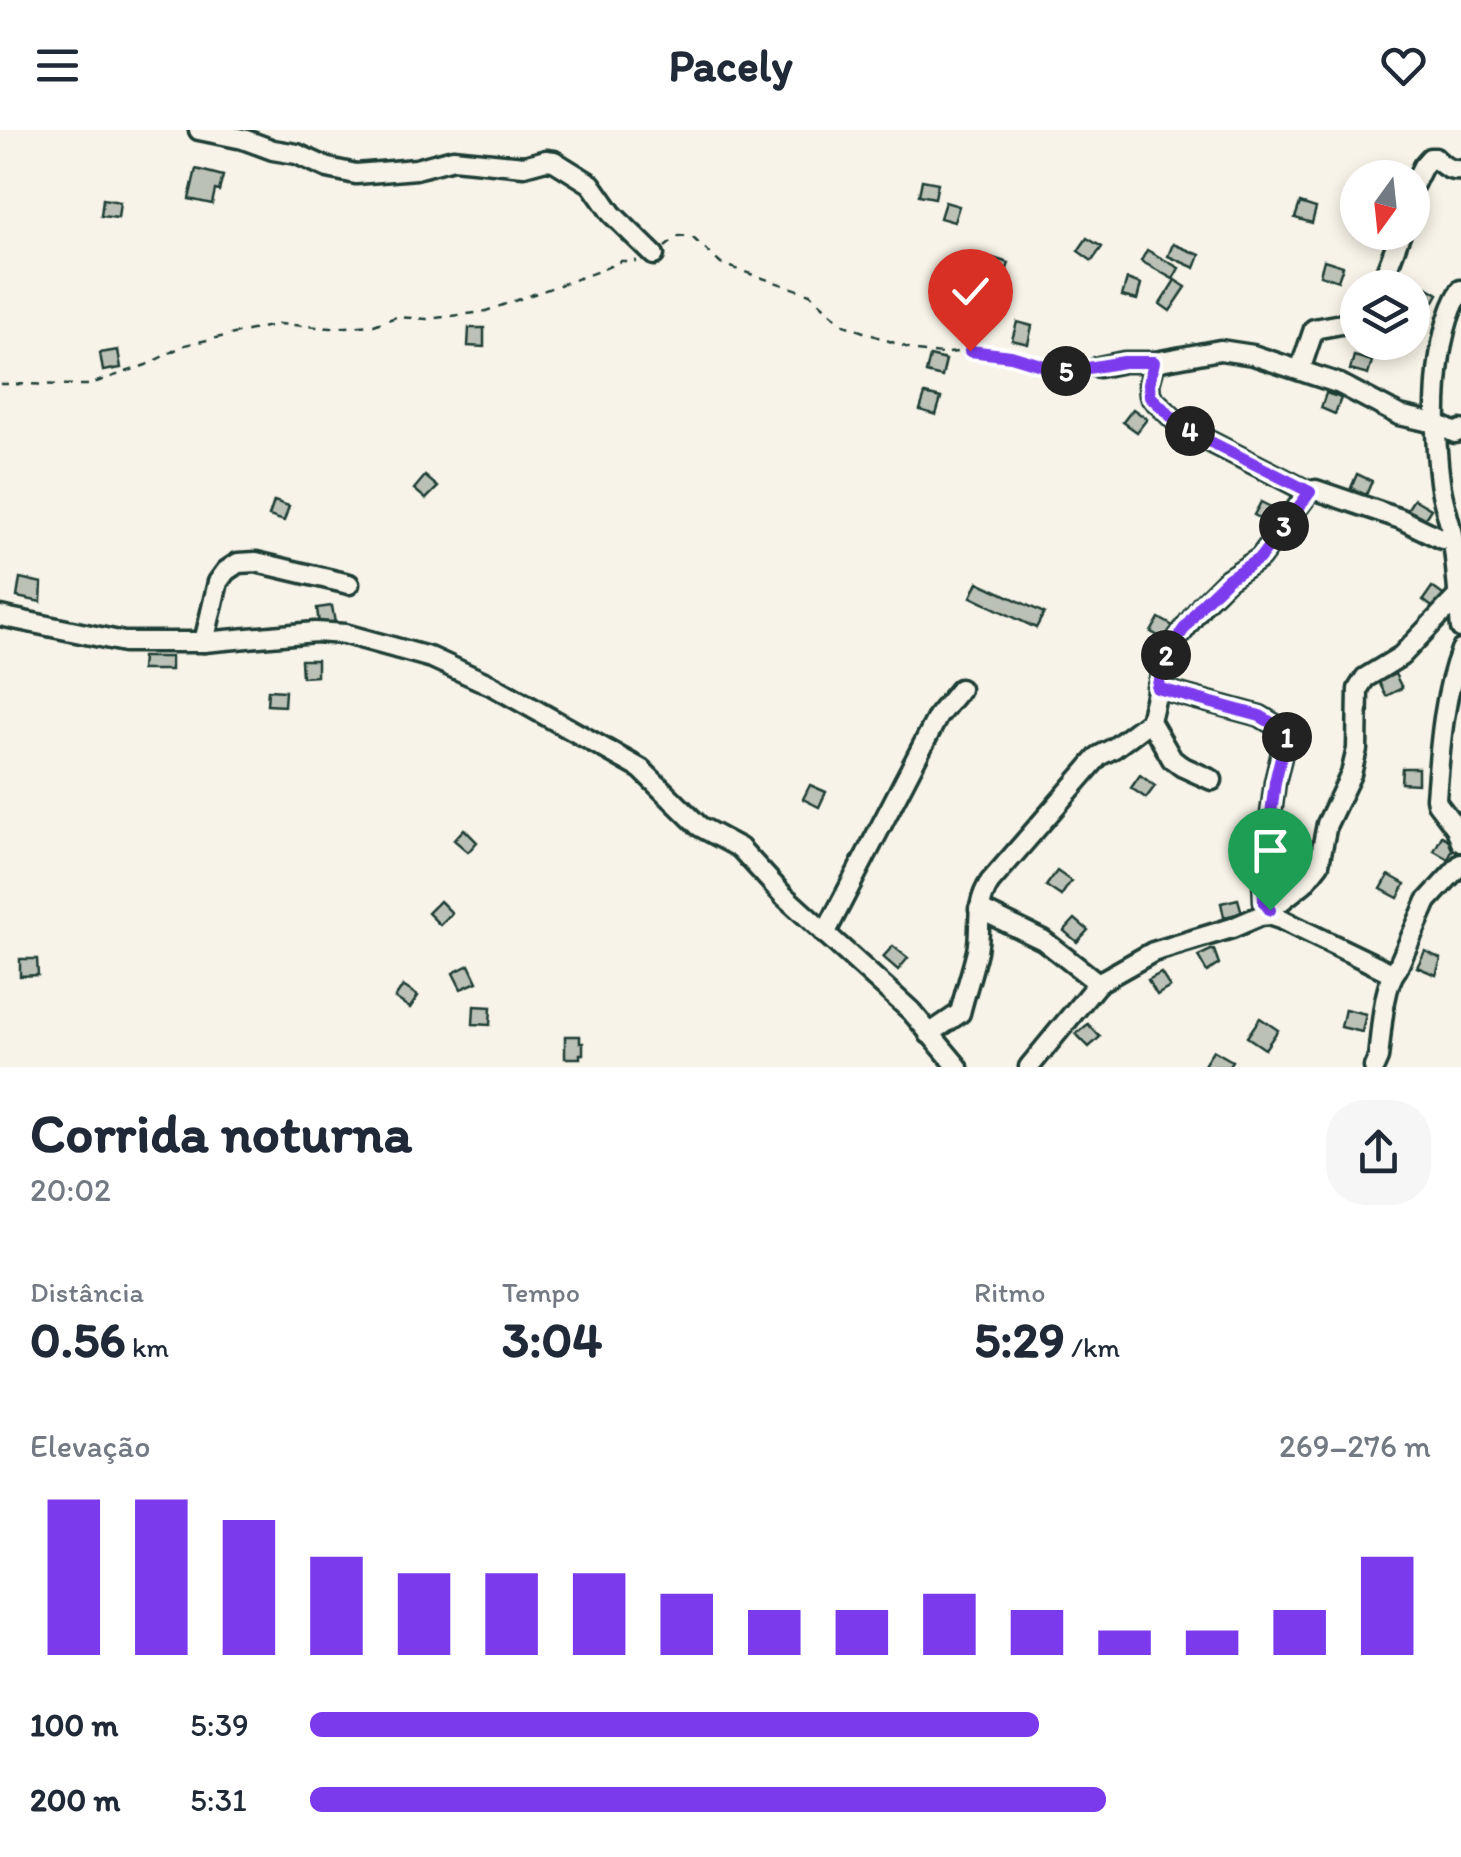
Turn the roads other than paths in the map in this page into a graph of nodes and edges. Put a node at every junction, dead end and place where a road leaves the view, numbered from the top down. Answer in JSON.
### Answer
{"nodes":[{"id":1,"x":198,"y":130,"type":"edge"},
{"id":2,"x":1428,"y":160,"type":"edge"},
{"id":3,"x":1461,"y":170,"type":"edge"},
{"id":4,"x":654,"y":255,"type":"road end"},
{"id":5,"x":1461,"y":290,"type":"edge"},
{"id":6,"x":1340,"y":324,"type":"edge"},
{"id":7,"x":1154,"y":362,"type":"junction"},
{"id":8,"x":1098,"y":367,"type":"road end"},
{"id":9,"x":1300,"y":370,"type":"junction"},
{"id":10,"x":1436,"y":423,"type":"junction"},
{"id":11,"x":1458,"y":431,"type":"edge"},
{"id":12,"x":1438,"y":454,"type":"junction"},
{"id":13,"x":1310,"y":492,"type":"junction"},
{"id":14,"x":1454,"y":525,"type":"edge"},
{"id":15,"x":349,"y":584,"type":"dead end"},
{"id":16,"x":1458,"y":596,"type":"junction"},
{"id":17,"x":0,"y":616,"type":"edge"},
{"id":18,"x":1461,"y":628,"type":"edge"},
{"id":19,"x":204,"y":642,"type":"junction"},
{"id":20,"x":1461,"y":650,"type":"edge"},
{"id":21,"x":1157,"y":688,"type":"junction"},
{"id":22,"x":960,"y":689,"type":"dead end"},
{"id":23,"x":1150,"y":721,"type":"junction"},
{"id":24,"x":1212,"y":780,"type":"dead end"},
{"id":25,"x":1459,"y":833,"type":"edge"},
{"id":26,"x":1461,"y":864,"type":"edge"},
{"id":27,"x":978,"y":909,"type":"junction"},
{"id":28,"x":1269,"y":912,"type":"junction"},
{"id":29,"x":825,"y":934,"type":"junction"},
{"id":30,"x":1392,"y":973,"type":"junction"},
{"id":31,"x":1098,"y":983,"type":"junction"},
{"id":32,"x":929,"y":1034,"type":"junction"},
{"id":33,"x":958,"y":1067,"type":"edge"},
{"id":34,"x":1029,"y":1067,"type":"edge"},
{"id":35,"x":1374,"y":1067,"type":"edge"}],
"edges":[{"from":1,"to":4,"type":"street"},
{"from":2,"to":3,"type":"street"},
{"from":5,"to":10,"type":"street"},
{"from":6,"to":9,"type":"street"},
{"from":7,"to":8,"type":"street"},
{"from":7,"to":9,"type":"street"},
{"from":7,"to":13,"type":"street"},
{"from":9,"to":10,"type":"street"},
{"from":10,"to":11,"type":"street"},
{"from":10,"to":12,"type":"street"},
{"from":11,"to":12,"type":"street"},
{"from":12,"to":14,"type":"street"},
{"from":13,"to":14,"type":"street"},
{"from":13,"to":21,"type":"street"},
{"from":14,"to":16,"type":"street"},
{"from":15,"to":19,"type":"street"},
{"from":16,"to":18,"type":"street"},
{"from":16,"to":28,"type":"street"},
{"from":17,"to":19,"type":"street"},
{"from":19,"to":29,"type":"street"},
{"from":20,"to":25,"type":"street"},
{"from":21,"to":23,"type":"street"},
{"from":21,"to":28,"type":"street"},
{"from":22,"to":29,"type":"street"},
{"from":23,"to":24,"type":"street"},
{"from":23,"to":27,"type":"street"},
{"from":26,"to":30,"type":"street"},
{"from":27,"to":31,"type":"street"},
{"from":27,"to":32,"type":"street"},
{"from":28,"to":30,"type":"street"},
{"from":28,"to":31,"type":"street"},
{"from":29,"to":32,"type":"street"},
{"from":30,"to":35,"type":"street"},
{"from":31,"to":34,"type":"street"},
{"from":32,"to":33,"type":"street"}]}
